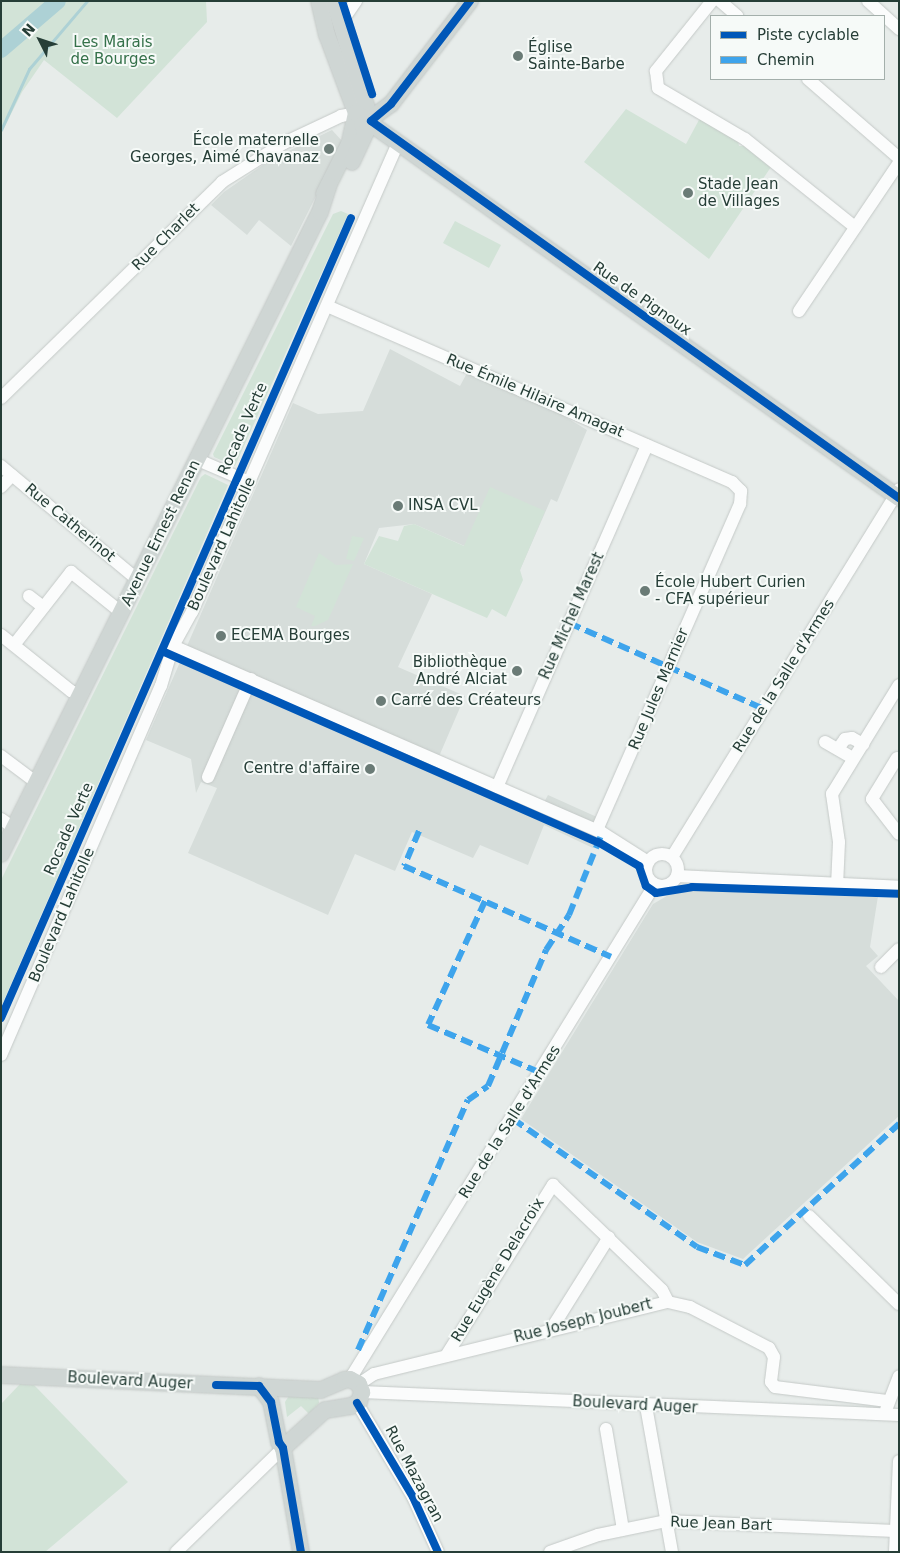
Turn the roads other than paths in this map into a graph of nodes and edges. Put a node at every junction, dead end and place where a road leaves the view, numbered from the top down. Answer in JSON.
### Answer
{"nodes":[{"id":1,"x":356,"y":1,"type":"edge"},
{"id":2,"x":470,"y":1,"type":"edge"},
{"id":3,"x":712,"y":1,"type":"edge"},
{"id":4,"x":720,"y":1,"type":"edge"},
{"id":5,"x":868,"y":1,"type":"edge"},
{"id":6,"x":328,"y":7,"type":"edge"},
{"id":7,"x":736,"y":15,"type":"edge"},
{"id":8,"x":884,"y":15,"type":"edge"},
{"id":9,"x":885,"y":16,"type":"edge"},
{"id":10,"x":899,"y":29,"type":"edge"},
{"id":11,"x":809,"y":80,"type":"edge"},
{"id":12,"x":356,"y":120,"type":"junction"},
{"id":13,"x":371,"y":121,"type":"junction"},
{"id":14,"x":398,"y":143,"type":"junction"},
{"id":15,"x":899,"y":158,"type":"edge"},
{"id":16,"x":899,"y":163,"type":"edge"},
{"id":17,"x":320,"y":212,"type":"junction"},
{"id":18,"x":855,"y":228,"type":"junction"},
{"id":19,"x":327,"y":306,"type":"junction"},
{"id":20,"x":799,"y":310,"type":"dead end"},
{"id":21,"x":1,"y":398,"type":"edge"},
{"id":22,"x":647,"y":445,"type":"junction"},
{"id":23,"x":198,"y":460,"type":"junction"},
{"id":24,"x":1,"y":466,"type":"edge"},
{"id":25,"x":12,"y":475,"type":"junction"},
{"id":26,"x":249,"y":482,"type":"junction"},
{"id":27,"x":1,"y":488,"type":"edge"},
{"id":28,"x":741,"y":491,"type":"joint"},
{"id":29,"x":898,"y":494,"type":"edge"},
{"id":30,"x":138,"y":580,"type":"junction"},
{"id":31,"x":28,"y":596,"type":"dead end"},
{"id":32,"x":43,"y":608,"type":"junction"},
{"id":33,"x":122,"y":613,"type":"junction"},
{"id":34,"x":1,"y":634,"type":"edge"},
{"id":35,"x":14,"y":645,"type":"junction"},
{"id":36,"x":173,"y":646,"type":"junction"},
{"id":37,"x":251,"y":679,"type":"junction"},
{"id":38,"x":899,"y":686,"type":"edge"},
{"id":39,"x":81,"y":696,"type":"junction"},
{"id":40,"x":825,"y":742,"type":"dead end"},
{"id":41,"x":862,"y":744,"type":"junction"},
{"id":42,"x":838,"y":749,"type":"junction"},
{"id":43,"x":1,"y":756,"type":"edge"},
{"id":44,"x":853,"y":758,"type":"junction"},
{"id":45,"x":897,"y":758,"type":"dead end"},
{"id":46,"x":208,"y":777,"type":"dead end"},
{"id":47,"x":37,"y":783,"type":"junction"},
{"id":48,"x":497,"y":787,"type":"junction"},
{"id":49,"x":8,"y":824,"type":"edge"},
{"id":50,"x":597,"y":830,"type":"junction"},
{"id":51,"x":899,"y":834,"type":"edge"},
{"id":52,"x":1,"y":854,"type":"edge"},
{"id":53,"x":672,"y":857,"type":"junction"},
{"id":54,"x":648,"y":862,"type":"junction"},
{"id":55,"x":677,"y":876,"type":"junction"},
{"id":56,"x":655,"y":884,"type":"junction"},
{"id":57,"x":837,"y":886,"type":"junction"},
{"id":58,"x":899,"y":887,"type":"edge"},
{"id":59,"x":899,"y":949,"type":"edge"},
{"id":60,"x":881,"y":967,"type":"dead end"},
{"id":61,"x":1,"y":1055,"type":"edge"},
{"id":62,"x":809,"y":1216,"type":"dead end"},
{"id":63,"x":608,"y":1237,"type":"junction"},
{"id":64,"x":668,"y":1302,"type":"junction"},
{"id":65,"x":899,"y":1304,"type":"edge"},
{"id":66,"x":552,"y":1328,"type":"junction"},
{"id":67,"x":446,"y":1356,"type":"junction"},
{"id":68,"x":1,"y":1375,"type":"edge"},
{"id":69,"x":899,"y":1376,"type":"edge"},
{"id":70,"x":259,"y":1386,"type":"junction"},
{"id":71,"x":292,"y":1388,"type":"junction"},
{"id":72,"x":360,"y":1394,"type":"junction"},
{"id":73,"x":887,"y":1402,"type":"junction"},
{"id":74,"x":646,"y":1406,"type":"junction"},
{"id":75,"x":885,"y":1415,"type":"junction"},
{"id":76,"x":899,"y":1415,"type":"edge"},
{"id":77,"x":274,"y":1417,"type":"junction"},
{"id":78,"x":606,"y":1429,"type":"dead end"},
{"id":79,"x":298,"y":1434,"type":"junction"},
{"id":80,"x":284,"y":1448,"type":"junction"},
{"id":81,"x":899,"y":1461,"type":"edge"},
{"id":82,"x":666,"y":1522,"type":"junction"},
{"id":83,"x":623,"y":1530,"type":"junction"},
{"id":84,"x":895,"y":1531,"type":"junction"},
{"id":85,"x":176,"y":1552,"type":"edge"},
{"id":86,"x":301,"y":1552,"type":"edge"},
{"id":87,"x":438,"y":1552,"type":"edge"},
{"id":88,"x":550,"y":1552,"type":"edge"},
{"id":89,"x":672,"y":1552,"type":"edge"},
{"id":90,"x":895,"y":1552,"type":"edge"}],
"edges":[{"from":1,"to":6,"type":"street"},
{"from":2,"to":13,"type":"main road"},
{"from":3,"to":18,"type":"street"},
{"from":4,"to":7,"type":"street"},
{"from":5,"to":8,"type":"street"},
{"from":6,"to":12,"type":"main road"},
{"from":6,"to":13,"type":"main road","name":"Rue de Pignoux"},
{"from":9,"to":10,"type":"street"},
{"from":11,"to":15,"type":"street"},
{"from":12,"to":13,"type":"main road"},
{"from":12,"to":17,"type":"main road","name":"Avenue Ernest Renan"},
{"from":12,"to":21,"type":"street","name":"Rue Charlet"},
{"from":13,"to":14,"type":"main road","name":"Rue de Pignoux"},
{"from":13,"to":17,"type":"main road","name":"Avenue Ernest Renan"},
{"from":14,"to":19,"type":"street","name":"Boulevard Lahitolle"},
{"from":14,"to":29,"type":"main road","name":"Rue de Pignoux"},
{"from":16,"to":18,"type":"street"},
{"from":17,"to":23,"type":"main road","name":"Avenue Ernest Renan"},
{"from":18,"to":20,"type":"street"},
{"from":19,"to":22,"type":"street","name":"Rue Émile Hilaire Amagat"},
{"from":19,"to":26,"type":"street","name":"Boulevard Lahitolle"},
{"from":22,"to":28,"type":"street","name":"Rue Émile Hilaire Amagat"},
{"from":22,"to":48,"type":"street","name":"Rue Michel Marest"},
{"from":23,"to":26,"type":"street"},
{"from":23,"to":30,"type":"main road","name":"Avenue Ernest Renan"},
{"from":24,"to":25,"type":"street","name":"Rue Catherinot"},
{"from":25,"to":27,"type":"street"},
{"from":25,"to":30,"type":"street","name":"Rue Catherinot"},
{"from":26,"to":36,"type":"street","name":"Boulevard Lahitolle"},
{"from":28,"to":50,"type":"street","name":"Rue Jules Marnier"},
{"from":29,"to":53,"type":"street","name":"Rue de la Salle d'Armes"},
{"from":30,"to":33,"type":"main road","name":"Avenue Ernest Renan"},
{"from":31,"to":32,"type":"street"},
{"from":32,"to":33,"type":"street"},
{"from":32,"to":35,"type":"street"},
{"from":33,"to":39,"type":"main road","name":"Avenue Ernest Renan"},
{"from":34,"to":35,"type":"street"},
{"from":35,"to":39,"type":"street"},
{"from":36,"to":37,"type":"street"},
{"from":36,"to":61,"type":"street","name":"Boulevard Lahitolle"},
{"from":37,"to":46,"type":"street"},
{"from":37,"to":48,"type":"street"},
{"from":38,"to":41,"type":"street"},
{"from":39,"to":47,"type":"main road","name":"Avenue Ernest Renan"},
{"from":40,"to":42,"type":"street"},
{"from":41,"to":42,"type":"street"},
{"from":41,"to":44,"type":"street"},
{"from":42,"to":44,"type":"street"},
{"from":43,"to":47,"type":"street"},
{"from":44,"to":57,"type":"street"},
{"from":45,"to":51,"type":"street"},
{"from":47,"to":49,"type":"main road","name":"Avenue Ernest Renan"},
{"from":48,"to":50,"type":"street"},
{"from":49,"to":52,"type":"main road","name":"Avenue Ernest Renan"},
{"from":50,"to":54,"type":"street"},
{"from":53,"to":54,"type":"street"},
{"from":53,"to":55,"type":"street"},
{"from":54,"to":56,"type":"street"},
{"from":55,"to":56,"type":"street"},
{"from":55,"to":57,"type":"street"},
{"from":56,"to":72,"type":"street","name":"Rue de la Salle d'Armes"},
{"from":57,"to":58,"type":"street"},
{"from":59,"to":60,"type":"street"},
{"from":62,"to":65,"type":"street"},
{"from":63,"to":64,"type":"street"},
{"from":63,"to":66,"type":"street"},
{"from":63,"to":67,"type":"street","name":"Rue Eugène Delacroix"},
{"from":64,"to":66,"type":"street","name":"Rue Joseph Joubert"},
{"from":64,"to":73,"type":"street","name":"Rue Joseph Joubert"},
{"from":66,"to":67,"type":"street","name":"Rue Joseph Joubert"},
{"from":67,"to":72,"type":"street","name":"Rue Joseph Joubert"},
{"from":68,"to":70,"type":"main road","name":"Boulevard Auger"},
{"from":69,"to":73,"type":"street"},
{"from":70,"to":71,"type":"main road","name":"Boulevard Auger"},
{"from":70,"to":77,"type":"main road"},
{"from":71,"to":72,"type":"main road","name":"Boulevard Auger"},
{"from":71,"to":77,"type":"main road"},
{"from":72,"to":74,"type":"street","name":"Boulevard Auger"},
{"from":72,"to":79,"type":"main road"},
{"from":72,"to":87,"type":"street","name":"Rue Mazagran"},
{"from":73,"to":75,"type":"street"},
{"from":74,"to":75,"type":"street","name":"Boulevard Auger"},
{"from":74,"to":82,"type":"street"},
{"from":75,"to":76,"type":"street","name":"Boulevard Auger"},
{"from":77,"to":79,"type":"main road"},
{"from":77,"to":80,"type":"main road"},
{"from":78,"to":83,"type":"street"},
{"from":79,"to":80,"type":"main road"},
{"from":80,"to":85,"type":"street"},
{"from":80,"to":86,"type":"main road"},
{"from":81,"to":84,"type":"street"},
{"from":82,"to":83,"type":"street","name":"Rue Jean Bart"},
{"from":82,"to":84,"type":"street","name":"Rue Jean Bart"},
{"from":82,"to":89,"type":"street"},
{"from":83,"to":88,"type":"street","name":"Rue Jean Bart"},
{"from":84,"to":90,"type":"street"}]}
